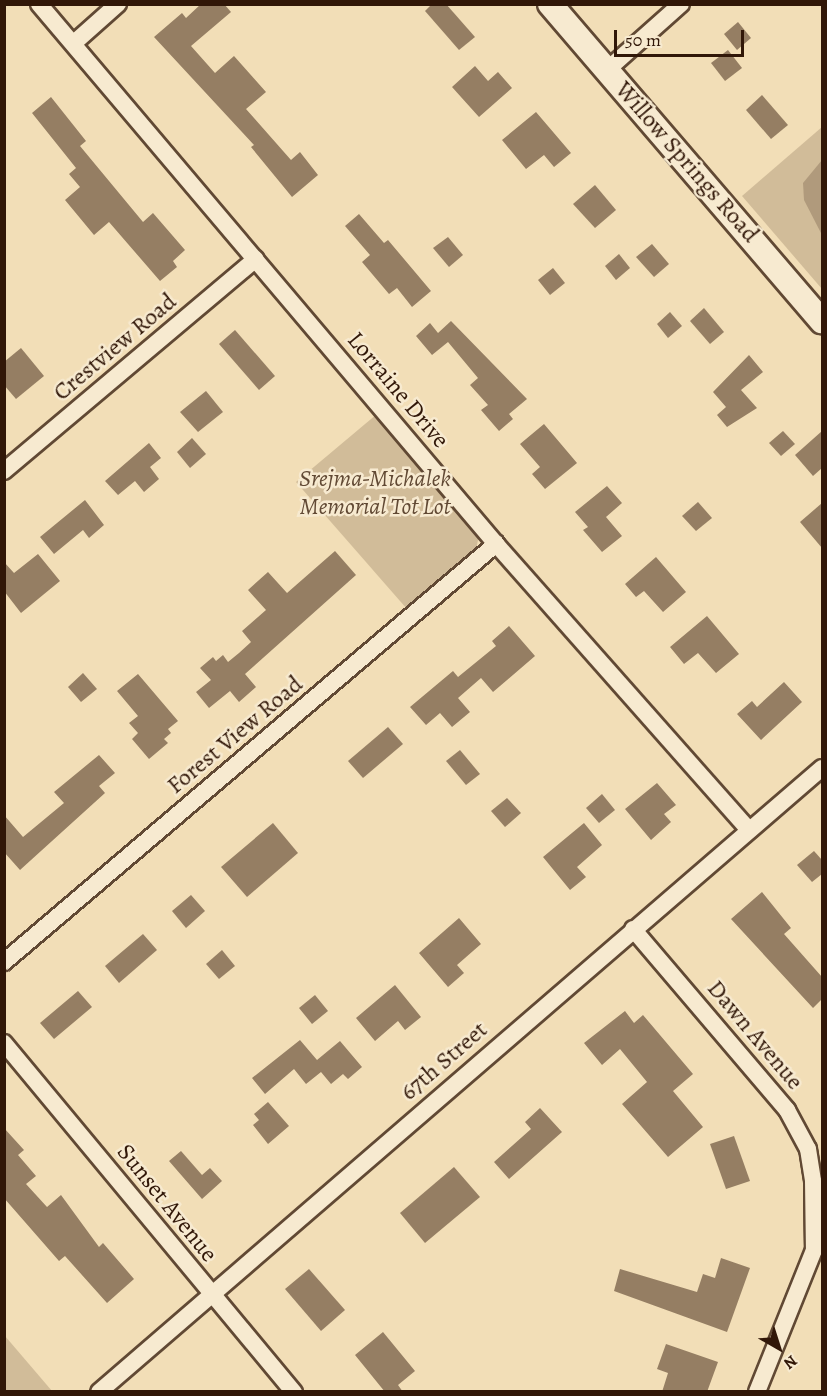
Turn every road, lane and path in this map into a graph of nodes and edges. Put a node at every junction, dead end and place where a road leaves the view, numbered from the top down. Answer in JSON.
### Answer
{"nodes":[{"id":1,"x":39,"y":4,"type":"edge"},
{"id":2,"x":118,"y":4,"type":"edge"},
{"id":3,"x":550,"y":4,"type":"edge"},
{"id":4,"x":681,"y":4,"type":"edge"},
{"id":5,"x":74,"y":43,"type":"junction"},
{"id":6,"x":607,"y":70,"type":"junction"},
{"id":7,"x":256,"y":259,"type":"junction"},
{"id":8,"x":822,"y":321,"type":"edge"},
{"id":9,"x":4,"y":471,"type":"edge"},
{"id":10,"x":496,"y":544,"type":"junction"},
{"id":11,"x":822,"y":768,"type":"edge"},
{"id":12,"x":749,"y":830,"type":"junction"},
{"id":13,"x":633,"y":929,"type":"junction"},
{"id":14,"x":4,"y":962,"type":"edge"},
{"id":15,"x":4,"y":1043,"type":"edge"},
{"id":16,"x":211,"y":1294,"type":"junction"},
{"id":17,"x":99,"y":1392,"type":"edge"},
{"id":18,"x":294,"y":1392,"type":"edge"},
{"id":19,"x":757,"y":1392,"type":"edge"}],
"edges":[{"from":1,"to":5,"type":"street","name":"Lorraine Drive"},
{"from":2,"to":5,"type":"street"},
{"from":3,"to":6,"type":"main road","name":"Willow Springs Road"},
{"from":4,"to":6,"type":"street"},
{"from":5,"to":7,"type":"street","name":"Lorraine Drive"},
{"from":6,"to":8,"type":"main road","name":"Willow Springs Road"},
{"from":7,"to":9,"type":"street","name":"Crestview Road"},
{"from":7,"to":10,"type":"street","name":"Lorraine Drive"},
{"from":10,"to":12,"type":"street","name":"Lorraine Drive"},
{"from":10,"to":14,"type":"street","name":"Forest View Road"},
{"from":11,"to":12,"type":"street","name":"67th Street"},
{"from":12,"to":13,"type":"street","name":"67th Street"},
{"from":13,"to":16,"type":"street","name":"67th Street"},
{"from":13,"to":19,"type":"street","name":"Dawn Avenue"},
{"from":15,"to":16,"type":"street","name":"Sunset Avenue"},
{"from":16,"to":17,"type":"street","name":"67th Street"},
{"from":16,"to":18,"type":"street","name":"Sunset Avenue"}]}
